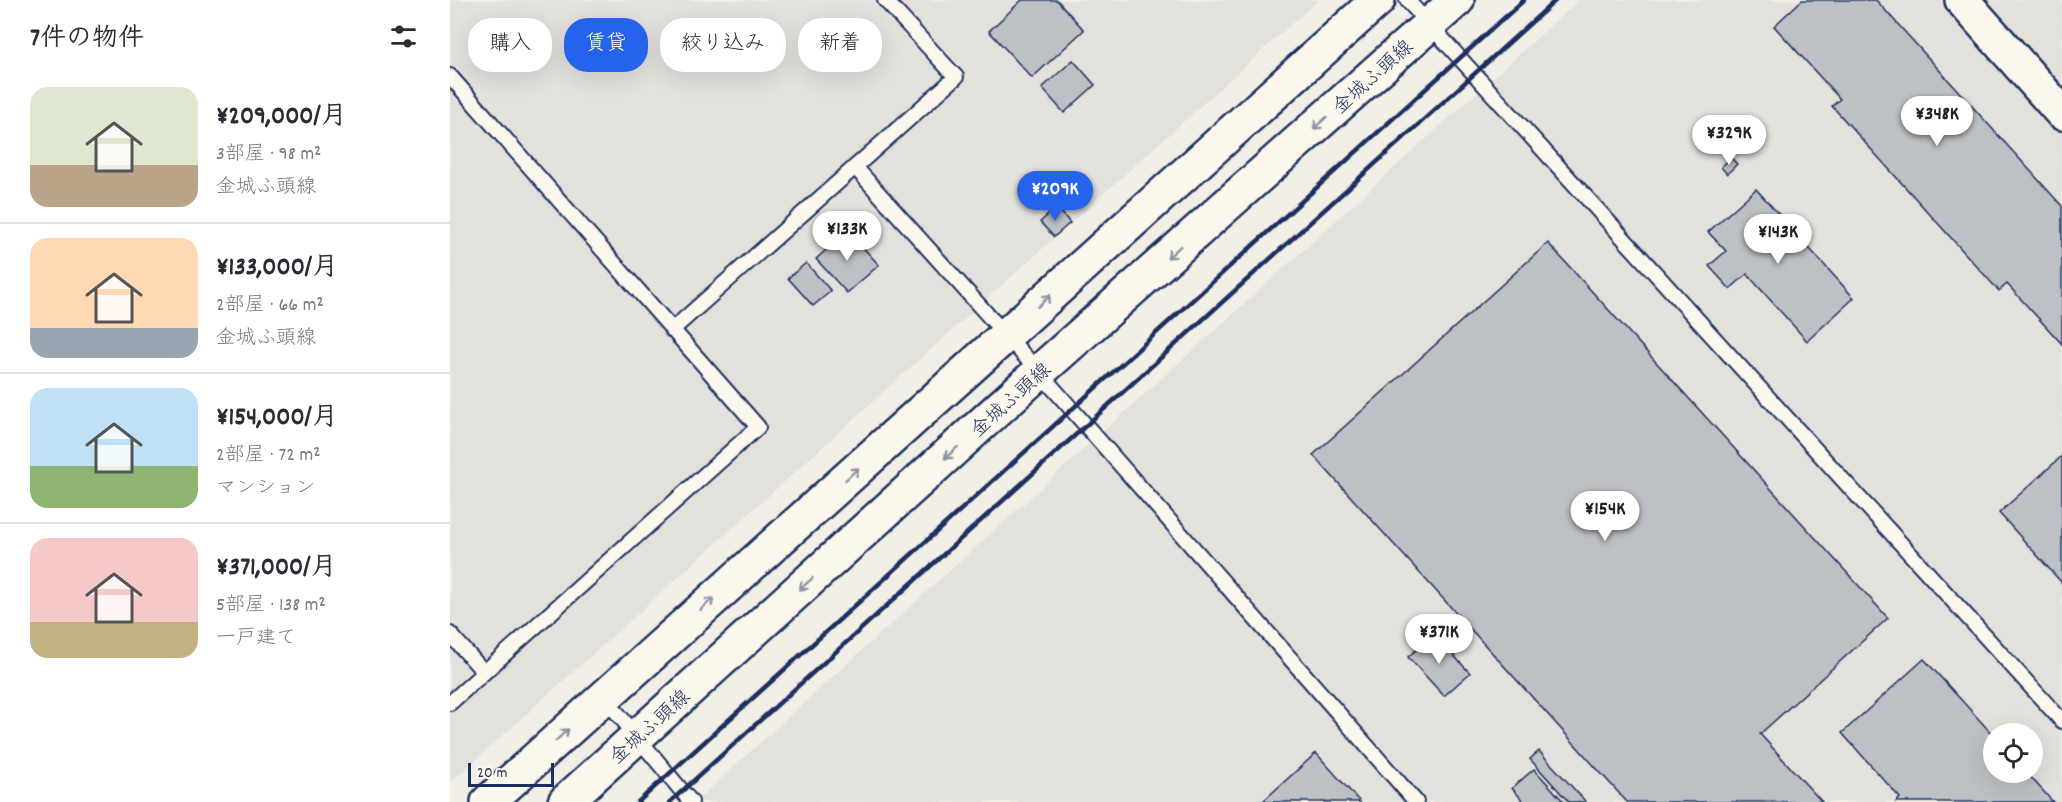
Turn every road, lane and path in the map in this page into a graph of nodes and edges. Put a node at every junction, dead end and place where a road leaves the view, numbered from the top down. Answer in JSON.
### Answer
{"nodes":[{"id":1,"x":885,"y":0,"type":"edge"},
{"id":2,"x":1378,"y":0,"type":"edge"},
{"id":3,"x":1407,"y":0,"type":"edge"},
{"id":4,"x":1457,"y":0,"type":"edge"},
{"id":5,"x":1962,"y":0,"type":"edge"},
{"id":6,"x":1429,"y":25,"type":"junction"},
{"id":7,"x":450,"y":76,"type":"edge"},
{"id":8,"x":2062,"y":113,"type":"edge"},
{"id":9,"x":855,"y":167,"type":"junction"},
{"id":10,"x":672,"y":330,"type":"junction"},
{"id":11,"x":1006,"y":336,"type":"junction"},
{"id":12,"x":1039,"y":372,"type":"junction"},
{"id":13,"x":450,"y":634,"type":"edge"},
{"id":14,"x":484,"y":672,"type":"junction"},
{"id":15,"x":604,"y":696,"type":"junction"},
{"id":16,"x":450,"y":703,"type":"edge"},
{"id":17,"x":2062,"y":721,"type":"edge"},
{"id":18,"x":636,"y":738,"type":"junction"},
{"id":19,"x":488,"y":802,"type":"edge"},
{"id":20,"x":565,"y":802,"type":"edge"},
{"id":21,"x":691,"y":802,"type":"edge"},
{"id":22,"x":1416,"y":802,"type":"edge"}],
"edges":[{"from":1,"to":9,"type":"lane"},
{"from":11,"to":2,"type":"main road","one_way":true},
{"from":3,"to":6,"type":"lane"},
{"from":4,"to":6,"type":"main road","name":"金城ふ頭線"},
{"from":5,"to":8,"type":"main road"},
{"from":6,"to":12,"type":"main road","name":"金城ふ頭線","one_way":true},
{"from":6,"to":17,"type":"lane"},
{"from":7,"to":10,"type":"lane"},
{"from":9,"to":10,"type":"lane"},
{"from":9,"to":11,"type":"lane"},
{"from":10,"to":14,"type":"lane"},
{"from":11,"to":12,"type":"lane"},
{"from":15,"to":11,"type":"main road","one_way":true},
{"from":12,"to":18,"type":"main road","name":"金城ふ頭線","one_way":true},
{"from":12,"to":22,"type":"lane"},
{"from":13,"to":14,"type":"lane"},
{"from":14,"to":16,"type":"lane"},
{"from":15,"to":18,"type":"lane"},
{"from":19,"to":15,"type":"main road","one_way":true},
{"from":18,"to":20,"type":"main road","name":"金城ふ頭線"},
{"from":18,"to":21,"type":"lane"}]}
